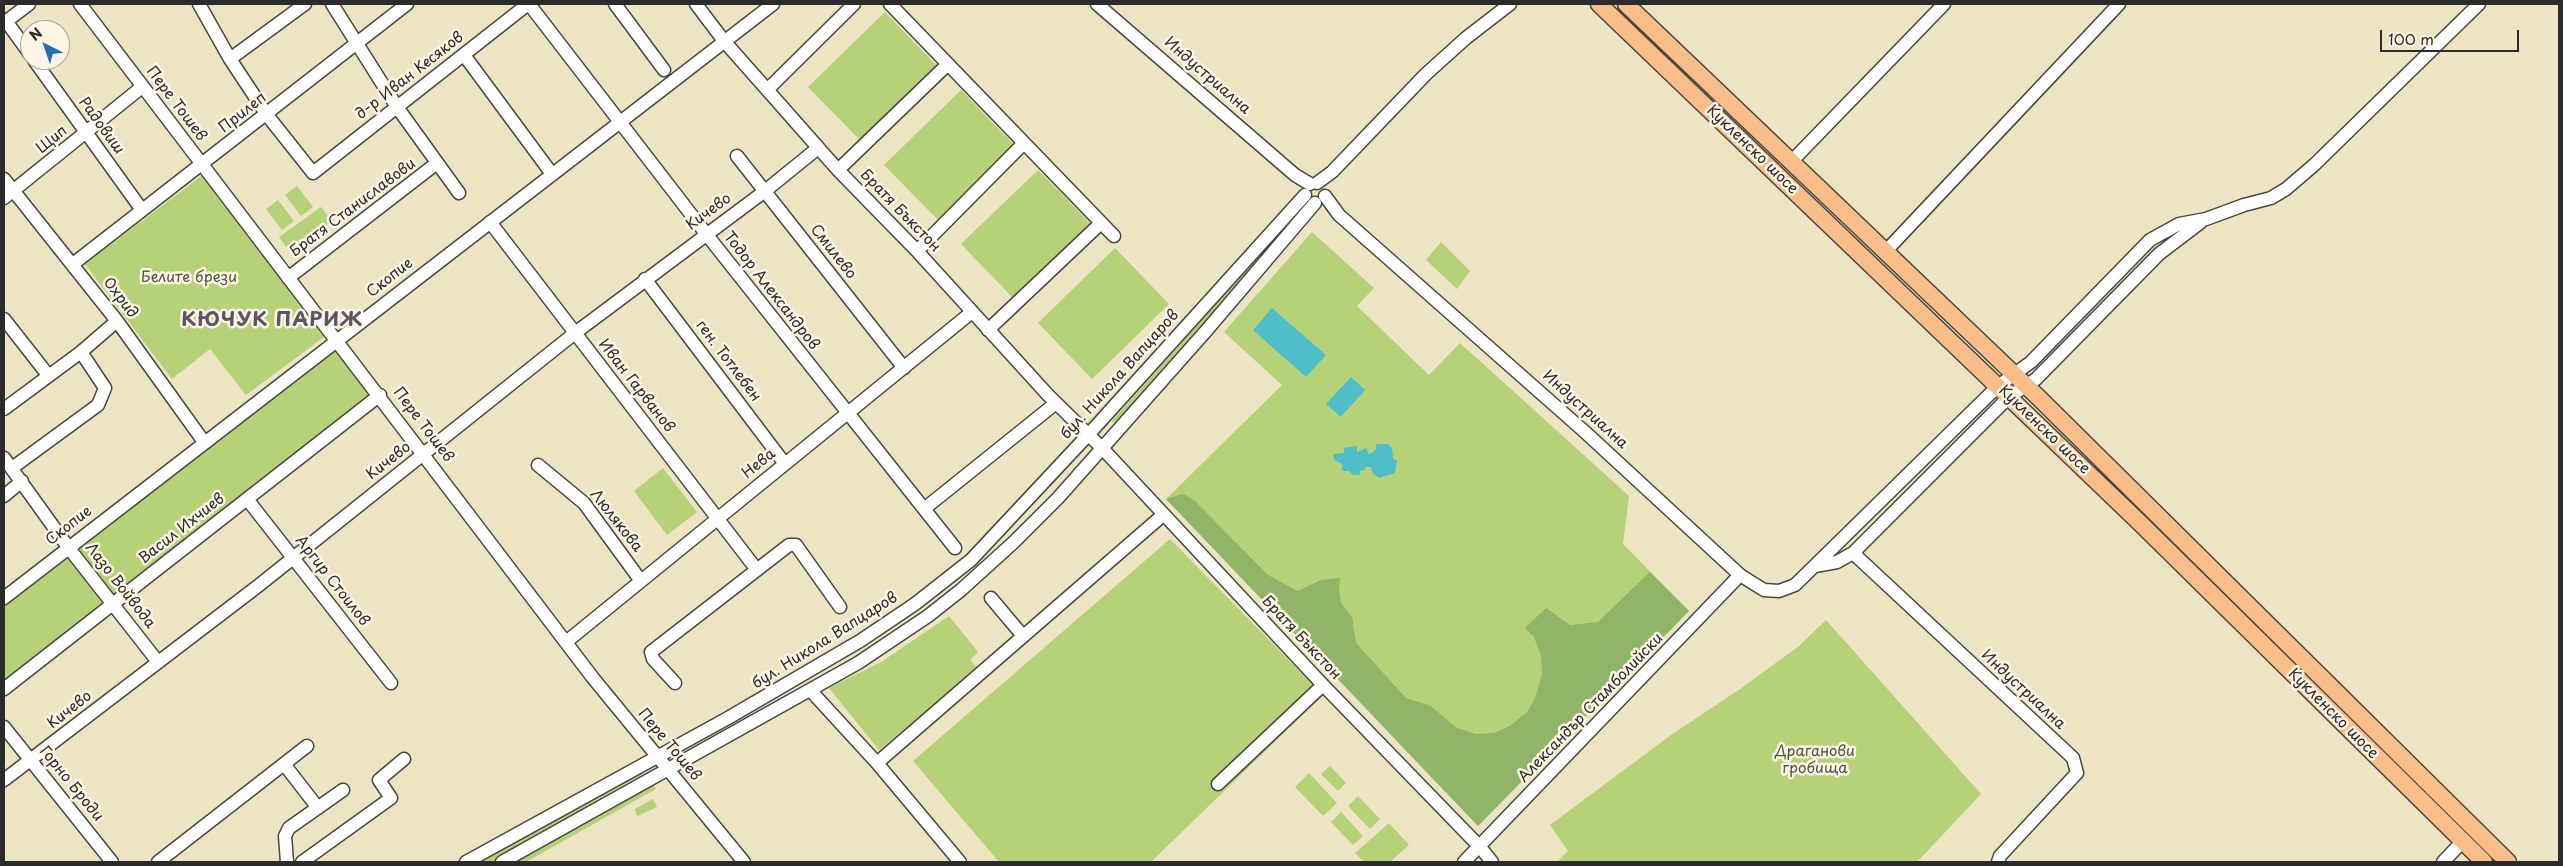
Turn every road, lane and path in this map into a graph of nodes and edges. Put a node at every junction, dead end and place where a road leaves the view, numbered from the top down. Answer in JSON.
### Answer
{"nodes":[{"id":1,"x":29,"y":4,"type":"edge"},
{"id":2,"x":80,"y":4,"type":"edge"},
{"id":3,"x":198,"y":4,"type":"edge"},
{"id":4,"x":305,"y":4,"type":"edge"},
{"id":5,"x":332,"y":4,"type":"edge"},
{"id":6,"x":407,"y":4,"type":"edge"},
{"id":7,"x":528,"y":4,"type":"edge"},
{"id":8,"x":615,"y":4,"type":"edge"},
{"id":9,"x":696,"y":4,"type":"edge"},
{"id":10,"x":773,"y":4,"type":"edge"},
{"id":11,"x":854,"y":4,"type":"edge"},
{"id":12,"x":890,"y":4,"type":"edge"},
{"id":13,"x":1097,"y":4,"type":"edge"},
{"id":14,"x":1510,"y":4,"type":"edge"},
{"id":15,"x":1599,"y":4,"type":"edge"},
{"id":16,"x":1626,"y":4,"type":"edge"},
{"id":17,"x":1944,"y":4,"type":"edge"},
{"id":18,"x":2119,"y":4,"type":"edge"},
{"id":19,"x":2479,"y":4,"type":"edge"},
{"id":20,"x":5,"y":22,"type":"edge"},
{"id":21,"x":20,"y":41,"type":"edge"},
{"id":22,"x":724,"y":41,"type":"junction"},
{"id":23,"x":358,"y":42,"type":"junction"},
{"id":24,"x":464,"y":55,"type":"junction"},
{"id":25,"x":230,"y":59,"type":"junction"},
{"id":26,"x":948,"y":64,"type":"junction"},
{"id":27,"x":41,"y":70,"type":"edge"},
{"id":28,"x":664,"y":70,"type":"dead end"},
{"id":29,"x":142,"y":87,"type":"junction"},
{"id":30,"x":766,"y":90,"type":"junction"},
{"id":31,"x":397,"y":107,"type":"junction"},
{"id":32,"x":267,"y":115,"type":"junction"},
{"id":33,"x":620,"y":122,"type":"junction"},
{"id":34,"x":86,"y":133,"type":"junction"},
{"id":35,"x":1024,"y":143,"type":"junction"},
{"id":36,"x":818,"y":148,"type":"junction"},
{"id":37,"x":737,"y":156,"type":"dead end"},
{"id":38,"x":1791,"y":162,"type":"junction"},
{"id":39,"x":437,"y":163,"type":"junction"},
{"id":40,"x":202,"y":165,"type":"junction"},
{"id":41,"x":838,"y":170,"type":"junction"},
{"id":42,"x":552,"y":174,"type":"junction"},
{"id":43,"x":4,"y":179,"type":"edge"},
{"id":44,"x":765,"y":191,"type":"junction"},
{"id":45,"x":459,"y":193,"type":"dead end"},
{"id":46,"x":1315,"y":193,"type":"junction"},
{"id":47,"x":8,"y":195,"type":"edge"},
{"id":48,"x":142,"y":210,"type":"junction"},
{"id":49,"x":2206,"y":219,"type":"junction"},
{"id":50,"x":490,"y":222,"type":"junction"},
{"id":51,"x":1101,"y":223,"type":"junction"},
{"id":52,"x":707,"y":235,"type":"junction"},
{"id":53,"x":1114,"y":236,"type":"dead end"},
{"id":54,"x":917,"y":250,"type":"junction"},
{"id":55,"x":1885,"y":252,"type":"junction"},
{"id":56,"x":73,"y":264,"type":"junction"},
{"id":57,"x":288,"y":278,"type":"junction"},
{"id":58,"x":646,"y":278,"type":"junction"},
{"id":59,"x":972,"y":312,"type":"junction"},
{"id":60,"x":4,"y":319,"type":"edge"},
{"id":61,"x":117,"y":321,"type":"junction"},
{"id":62,"x":988,"y":330,"type":"junction"},
{"id":63,"x":575,"y":333,"type":"junction"},
{"id":64,"x":336,"y":340,"type":"junction"},
{"id":65,"x":81,"y":352,"type":"junction"},
{"id":66,"x":904,"y":368,"type":"junction"},
{"id":67,"x":48,"y":376,"type":"junction"},
{"id":68,"x":2019,"y":380,"type":"junction"},
{"id":69,"x":2004,"y":392,"type":"junction"},
{"id":70,"x":380,"y":395,"type":"junction"},
{"id":71,"x":1056,"y":403,"type":"junction"},
{"id":72,"x":4,"y":409,"type":"edge"},
{"id":73,"x":847,"y":414,"type":"junction"},
{"id":74,"x":1088,"y":435,"type":"junction"},
{"id":75,"x":204,"y":442,"type":"junction"},
{"id":76,"x":1102,"y":448,"type":"junction"},
{"id":77,"x":424,"y":454,"type":"junction"},
{"id":78,"x":8,"y":463,"type":"edge"},
{"id":79,"x":785,"y":464,"type":"junction"},
{"id":80,"x":538,"y":465,"type":"dead end"},
{"id":81,"x":22,"y":481,"type":"junction"},
{"id":82,"x":4,"y":496,"type":"edge"},
{"id":83,"x":247,"y":499,"type":"junction"},
{"id":84,"x":924,"y":510,"type":"junction"},
{"id":85,"x":1164,"y":515,"type":"junction"},
{"id":86,"x":717,"y":519,"type":"junction"},
{"id":87,"x":68,"y":547,"type":"junction"},
{"id":88,"x":955,"y":548,"type":"dead end"},
{"id":89,"x":1852,"y":553,"type":"junction"},
{"id":90,"x":294,"y":557,"type":"junction"},
{"id":91,"x":1815,"y":566,"type":"junction"},
{"id":92,"x":757,"y":570,"type":"junction"},
{"id":93,"x":1740,"y":575,"type":"junction"},
{"id":94,"x":642,"y":581,"type":"junction"},
{"id":95,"x":4,"y":598,"type":"edge"},
{"id":96,"x":991,"y":598,"type":"dead end"},
{"id":97,"x":113,"y":604,"type":"junction"},
{"id":98,"x":840,"y":607,"type":"dead end"},
{"id":99,"x":1023,"y":636,"type":"junction"},
{"id":100,"x":566,"y":642,"type":"junction"},
{"id":101,"x":158,"y":662,"type":"junction"},
{"id":102,"x":391,"y":682,"type":"dead end"},
{"id":103,"x":674,"y":683,"type":"dead end"},
{"id":104,"x":1322,"y":685,"type":"junction"},
{"id":105,"x":4,"y":690,"type":"edge"},
{"id":106,"x":811,"y":691,"type":"junction"},
{"id":107,"x":4,"y":728,"type":"edge"},
{"id":108,"x":307,"y":746,"type":"dead end"},
{"id":109,"x":657,"y":756,"type":"junction"},
{"id":110,"x":404,"y":759,"type":"dead end"},
{"id":111,"x":31,"y":760,"type":"junction"},
{"id":112,"x":877,"y":763,"type":"junction"},
{"id":113,"x":284,"y":764,"type":"junction"},
{"id":114,"x":669,"y":770,"type":"junction"},
{"id":115,"x":4,"y":780,"type":"edge"},
{"id":116,"x":1218,"y":784,"type":"dead end"},
{"id":117,"x":343,"y":790,"type":"dead end"},
{"id":118,"x":318,"y":808,"type":"junction"},
{"id":119,"x":2462,"y":842,"type":"junction"},
{"id":120,"x":1480,"y":847,"type":"junction"},
{"id":121,"x":112,"y":862,"type":"edge"},
{"id":122,"x":158,"y":862,"type":"edge"},
{"id":123,"x":287,"y":862,"type":"edge"},
{"id":124,"x":302,"y":862,"type":"edge"},
{"id":125,"x":466,"y":862,"type":"edge"},
{"id":126,"x":502,"y":862,"type":"edge"},
{"id":127,"x":744,"y":862,"type":"edge"},
{"id":128,"x":960,"y":862,"type":"edge"},
{"id":129,"x":1464,"y":862,"type":"edge"},
{"id":130,"x":1492,"y":862,"type":"edge"},
{"id":131,"x":1998,"y":862,"type":"edge"},
{"id":132,"x":2443,"y":862,"type":"edge"},
{"id":133,"x":2484,"y":862,"type":"edge"},
{"id":134,"x":2508,"y":862,"type":"edge"}],
"edges":[{"from":1,"to":20,"type":"street"},
{"from":2,"to":29,"type":"street","name":"Пере Тошев"},
{"from":3,"to":25,"type":"street"},
{"from":4,"to":25,"type":"street"},
{"from":5,"to":23,"type":"street"},
{"from":6,"to":23,"type":"street","name":"Прилеп"},
{"from":7,"to":24,"type":"street","name":"д-р Иван Кесяков"},
{"from":7,"to":33,"type":"street","name":"Тодор Александров"},
{"from":8,"to":28,"type":"street"},
{"from":9,"to":22,"type":"street","name":"Братя Бъкстон"},
{"from":10,"to":22,"type":"street","name":"Скопие"},
{"from":11,"to":30,"type":"street"},
{"from":12,"to":26,"type":"street"},
{"from":13,"to":46,"type":"street","name":"Индустриална"},
{"from":14,"to":46,"type":"street","name":"бул. Никола Вапцаров"},
{"from":15,"to":69,"type":"main road","name":"Кукленско шосе"},
{"from":16,"to":38,"type":"main road","name":"Кукленско шосе"},
{"from":17,"to":38,"type":"street"},
{"from":18,"to":55,"type":"street"},
{"from":19,"to":49,"type":"street"},
{"from":20,"to":21,"type":"street"},
{"from":22,"to":30,"type":"street","name":"Братя Бъкстон"},
{"from":22,"to":33,"type":"street","name":"Скопие"},
{"from":23,"to":31,"type":"street"},
{"from":23,"to":32,"type":"street","name":"Прилеп"},
{"from":24,"to":31,"type":"street","name":"д-р Иван Кесяков"},
{"from":24,"to":42,"type":"street"},
{"from":25,"to":32,"type":"street"},
{"from":26,"to":35,"type":"street"},
{"from":26,"to":41,"type":"street"},
{"from":27,"to":34,"type":"street","name":"Радовиш"},
{"from":29,"to":34,"type":"street","name":"Щип"},
{"from":29,"to":40,"type":"street","name":"Пере Тошев"},
{"from":30,"to":36,"type":"street","name":"Братя Бъкстон"},
{"from":31,"to":32,"type":"street","name":"д-р Иван Кесяков"},
{"from":31,"to":39,"type":"street"},
{"from":32,"to":40,"type":"street","name":"Прилеп"},
{"from":33,"to":42,"type":"street","name":"Скопие"},
{"from":33,"to":52,"type":"street","name":"Тодор Александров"},
{"from":34,"to":47,"type":"street","name":"Щип"},
{"from":34,"to":48,"type":"street","name":"Радовиш"},
{"from":35,"to":51,"type":"street"},
{"from":35,"to":54,"type":"street"},
{"from":36,"to":41,"type":"street","name":"Братя Бъкстон"},
{"from":36,"to":44,"type":"street","name":"Кичево"},
{"from":37,"to":44,"type":"street","name":"Смилево"},
{"from":38,"to":55,"type":"main road","name":"Кукленско шосе"},
{"from":39,"to":45,"type":"street"},
{"from":39,"to":57,"type":"street","name":"Братя Станиславови"},
{"from":40,"to":48,"type":"street","name":"Прилеп"},
{"from":40,"to":57,"type":"street","name":"Пере Тошев"},
{"from":41,"to":54,"type":"street","name":"Братя Бъкстон"},
{"from":42,"to":50,"type":"street","name":"Скопие"},
{"from":43,"to":47,"type":"street","name":"Охрид"},
{"from":44,"to":52,"type":"street","name":"Кичево"},
{"from":44,"to":66,"type":"street","name":"Смилево"},
{"from":46,"to":74,"type":"street","name":"бул. Никола Вапцаров"},
{"from":46,"to":76,"type":"street","name":"бул. Никола Вапцаров"},
{"from":46,"to":93,"type":"street","name":"Индустриална"},
{"from":47,"to":56,"type":"street","name":"Охрид"},
{"from":48,"to":56,"type":"street","name":"Прилеп"},
{"from":49,"to":68,"type":"street"},
{"from":49,"to":68,"type":"street"},
{"from":50,"to":63,"type":"street","name":"Иван Гарванов"},
{"from":50,"to":64,"type":"street","name":"Скопие"},
{"from":51,"to":53,"type":"street"},
{"from":51,"to":62,"type":"street"},
{"from":52,"to":58,"type":"street","name":"Кичево"},
{"from":52,"to":73,"type":"street","name":"Тодор Александров"},
{"from":54,"to":59,"type":"street","name":"Братя Бъкстон"},
{"from":55,"to":68,"type":"main road","name":"Кукленско шосе"},
{"from":56,"to":61,"type":"street","name":"Охрид"},
{"from":57,"to":64,"type":"street","name":"Пере Тошев"},
{"from":58,"to":63,"type":"street","name":"Кичево"},
{"from":58,"to":79,"type":"street","name":"ген. Тотлебен"},
{"from":59,"to":62,"type":"street","name":"Братя Бъкстон"},
{"from":59,"to":66,"type":"street","name":"Нева"},
{"from":60,"to":67,"type":"street"},
{"from":61,"to":65,"type":"street"},
{"from":61,"to":75,"type":"street","name":"Охрид"},
{"from":62,"to":71,"type":"street","name":"Братя Бъкстон"},
{"from":63,"to":77,"type":"street","name":"Кичево"},
{"from":63,"to":86,"type":"street","name":"Иван Гарванов"},
{"from":64,"to":70,"type":"street","name":"Пере Тошев"},
{"from":64,"to":75,"type":"street","name":"Скопие"},
{"from":65,"to":67,"type":"street"},
{"from":65,"to":78,"type":"street"},
{"from":66,"to":73,"type":"street","name":"Нева"},
{"from":67,"to":72,"type":"street"},
{"from":68,"to":69,"type":"street"},
{"from":68,"to":134,"type":"main road","name":"Кукленско шосе"},
{"from":69,"to":89,"type":"street"},
{"from":69,"to":91,"type":"street","name":"Индустриална"},
{"from":69,"to":119,"type":"main road","name":"Кукленско шосе"},
{"from":70,"to":77,"type":"street","name":"Пере Тошев"},
{"from":70,"to":83,"type":"street","name":"Васил Ихчиев"},
{"from":71,"to":74,"type":"street","name":"Братя Бъкстон"},
{"from":71,"to":84,"type":"street"},
{"from":73,"to":79,"type":"street","name":"Нева"},
{"from":73,"to":84,"type":"street","name":"Тодор Александров"},
{"from":74,"to":76,"type":"street","name":"Братя Бъкстон"},
{"from":74,"to":109,"type":"street","name":"бул. Никола Вапцаров"},
{"from":75,"to":87,"type":"street","name":"Скопие"},
{"from":76,"to":85,"type":"street","name":"Братя Бъкстон"},
{"from":76,"to":106,"type":"street","name":"бул. Никола Вапцаров"},
{"from":77,"to":90,"type":"street","name":"Кичево"},
{"from":77,"to":100,"type":"street","name":"Пере Тошев"},
{"from":78,"to":81,"type":"street","name":"Лазо Войвода"},
{"from":79,"to":86,"type":"street","name":"Нева"},
{"from":80,"to":94,"type":"street","name":"Люлякова"},
{"from":81,"to":82,"type":"street"},
{"from":81,"to":87,"type":"street","name":"Лазо Войвода"},
{"from":83,"to":90,"type":"street","name":"Аргир Стоилов"},
{"from":83,"to":97,"type":"street","name":"Васил Ихчиев"},
{"from":84,"to":88,"type":"street","name":"Тодор Александров"},
{"from":85,"to":99,"type":"street"},
{"from":85,"to":104,"type":"street","name":"Братя Бъкстон"},
{"from":86,"to":92,"type":"street","name":"Иван Гарванов"},
{"from":86,"to":94,"type":"street","name":"Нева"},
{"from":87,"to":95,"type":"street","name":"Скопие"},
{"from":87,"to":97,"type":"street","name":"Лазо Войвода"},
{"from":89,"to":91,"type":"street"},
{"from":89,"to":131,"type":"street","name":"Индустриална"},
{"from":90,"to":101,"type":"street","name":"Кичево"},
{"from":90,"to":102,"type":"street","name":"Аргир Стоилов"},
{"from":91,"to":93,"type":"street","name":"Индустриална"},
{"from":92,"to":98,"type":"street"},
{"from":92,"to":103,"type":"street"},
{"from":93,"to":120,"type":"street","name":"Александър Стамболийски"},
{"from":94,"to":100,"type":"street","name":"Нева"},
{"from":96,"to":99,"type":"street"},
{"from":97,"to":101,"type":"street","name":"Лазо Войвода"},
{"from":97,"to":105,"type":"street","name":"Васил Ихчиев"},
{"from":99,"to":112,"type":"street"},
{"from":100,"to":109,"type":"street","name":"Пере Тошев"},
{"from":101,"to":111,"type":"street","name":"Кичево"},
{"from":104,"to":116,"type":"street"},
{"from":104,"to":120,"type":"street","name":"Братя Бъкстон"},
{"from":106,"to":112,"type":"street"},
{"from":106,"to":114,"type":"street","name":"бул. Никола Вапцаров"},
{"from":107,"to":111,"type":"street","name":"Горно Броди"},
{"from":108,"to":113,"type":"street"},
{"from":109,"to":114,"type":"street","name":"Пере Тошев"},
{"from":109,"to":125,"type":"street","name":"бул. Никола Вапцаров"},
{"from":110,"to":124,"type":"street"},
{"from":111,"to":115,"type":"street","name":"Кичево"},
{"from":111,"to":121,"type":"street","name":"Горно Броди"},
{"from":112,"to":128,"type":"street"},
{"from":113,"to":118,"type":"street"},
{"from":113,"to":122,"type":"street"},
{"from":114,"to":126,"type":"street","name":"бул. Никола Вапцаров"},
{"from":114,"to":127,"type":"street","name":"Пере Тошев"},
{"from":117,"to":118,"type":"street"},
{"from":118,"to":123,"type":"street"},
{"from":119,"to":132,"type":"street"},
{"from":119,"to":133,"type":"main road","name":"Кукленско шосе"},
{"from":120,"to":129,"type":"street","name":"Александър Стамболийски"},
{"from":120,"to":130,"type":"street","name":"Братя Бъкстон"}]}
